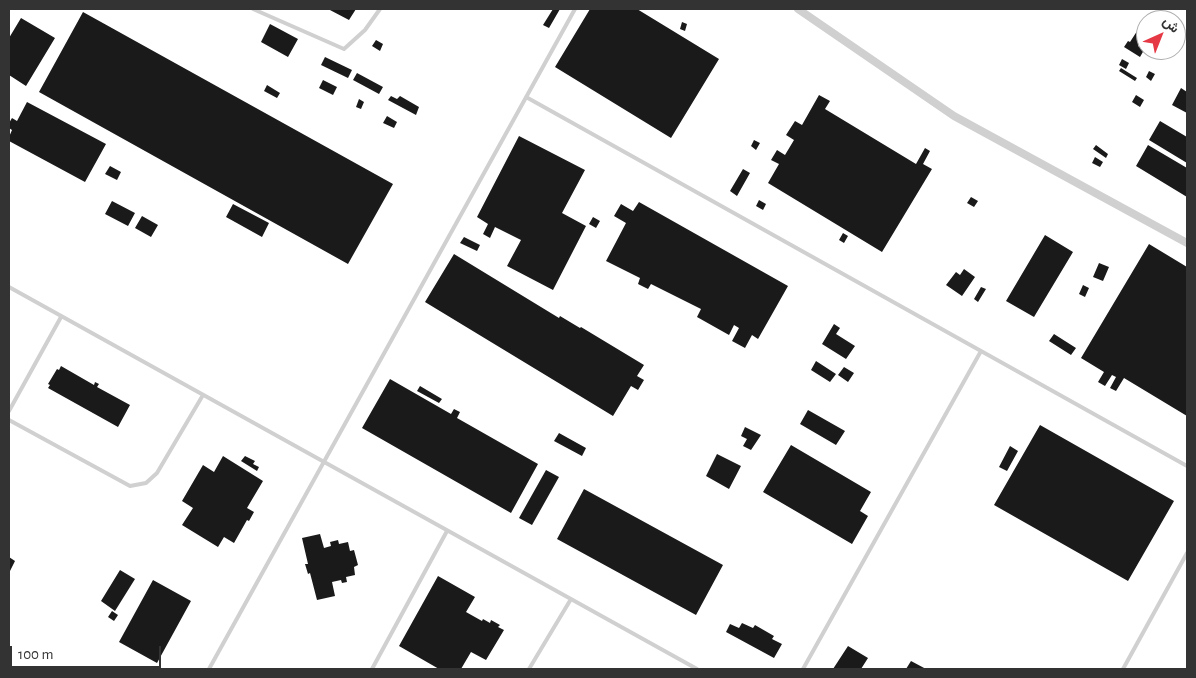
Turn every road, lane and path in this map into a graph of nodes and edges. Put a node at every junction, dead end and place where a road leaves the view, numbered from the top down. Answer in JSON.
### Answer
{"nodes":[{"id":1,"x":253,"y":9,"type":"edge"},
{"id":2,"x":380,"y":9,"type":"edge"},
{"id":3,"x":575,"y":9,"type":"edge"},
{"id":4,"x":798,"y":9,"type":"edge"},
{"id":5,"x":526,"y":97,"type":"junction"},
{"id":6,"x":1187,"y":243,"type":"edge"},
{"id":7,"x":9,"y":287,"type":"edge"},
{"id":8,"x":61,"y":317,"type":"junction"},
{"id":9,"x":981,"y":351,"type":"junction"},
{"id":10,"x":203,"y":395,"type":"junction"},
{"id":11,"x":9,"y":411,"type":"edge"},
{"id":12,"x":9,"y":420,"type":"edge"},
{"id":13,"x":324,"y":462,"type":"junction"},
{"id":14,"x":1187,"y":466,"type":"edge"},
{"id":15,"x":447,"y":531,"type":"junction"},
{"id":16,"x":1187,"y":553,"type":"edge"},
{"id":17,"x":571,"y":599,"type":"junction"},
{"id":18,"x":208,"y":669,"type":"edge"},
{"id":19,"x":372,"y":669,"type":"edge"},
{"id":20,"x":529,"y":669,"type":"edge"},
{"id":21,"x":697,"y":669,"type":"edge"},
{"id":22,"x":803,"y":669,"type":"edge"},
{"id":23,"x":1123,"y":669,"type":"edge"}],
"edges":[{"from":1,"to":2,"type":"lane"},
{"from":3,"to":5,"type":"lane"},
{"from":4,"to":6,"type":"street"},
{"from":5,"to":9,"type":"lane"},
{"from":5,"to":13,"type":"lane"},
{"from":7,"to":8,"type":"lane"},
{"from":8,"to":10,"type":"lane"},
{"from":8,"to":11,"type":"lane"},
{"from":9,"to":14,"type":"lane"},
{"from":9,"to":22,"type":"lane"},
{"from":10,"to":12,"type":"lane"},
{"from":10,"to":13,"type":"lane"},
{"from":13,"to":15,"type":"lane"},
{"from":13,"to":18,"type":"lane"},
{"from":15,"to":17,"type":"lane"},
{"from":15,"to":19,"type":"lane"},
{"from":16,"to":23,"type":"lane"},
{"from":17,"to":20,"type":"lane"},
{"from":17,"to":21,"type":"lane"}]}
